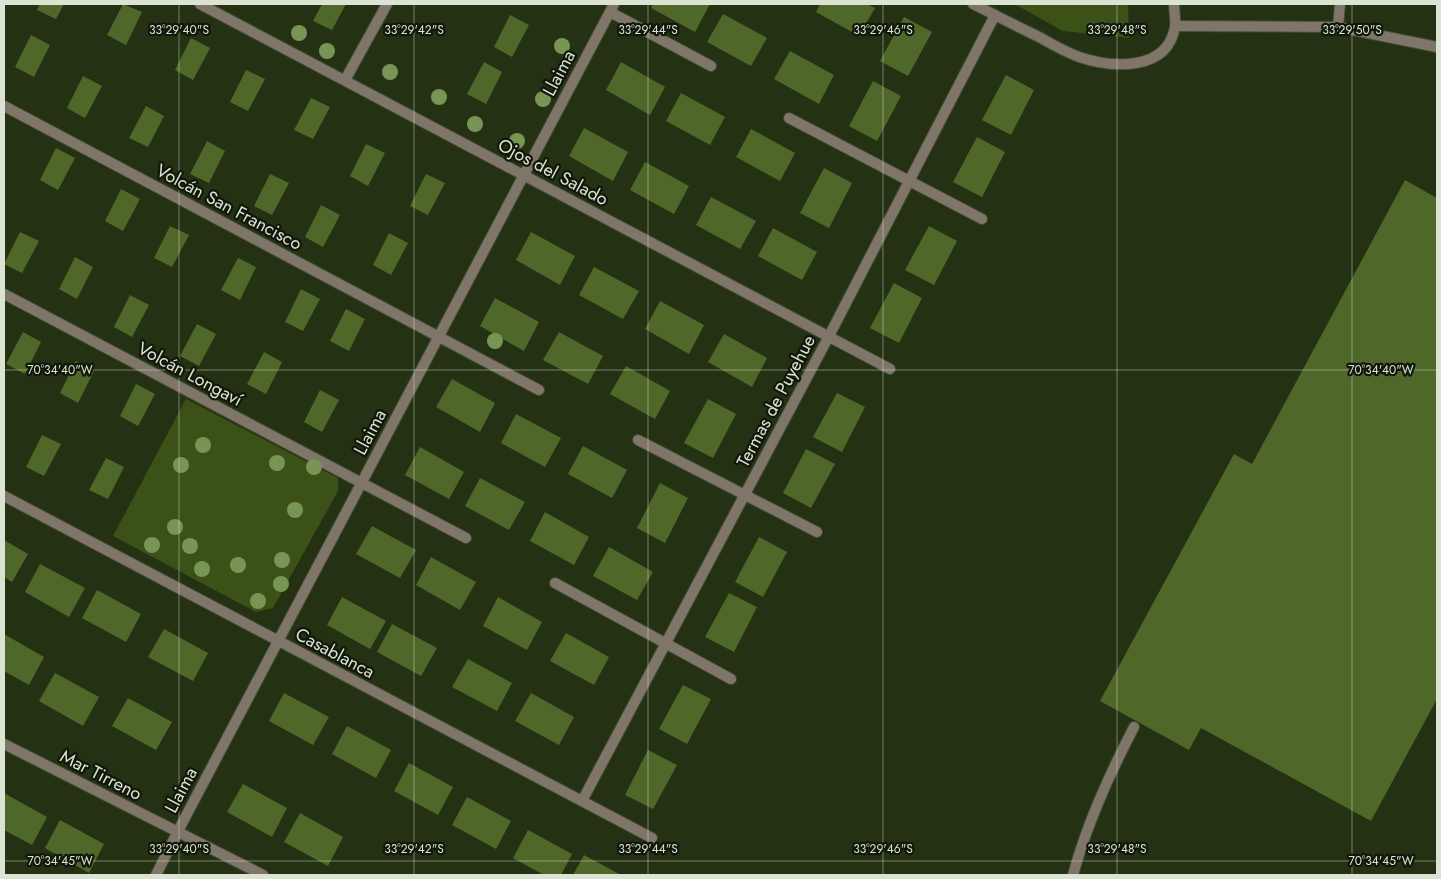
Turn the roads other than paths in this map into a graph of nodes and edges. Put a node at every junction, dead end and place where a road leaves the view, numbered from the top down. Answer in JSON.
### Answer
{"nodes":[{"id":1,"x":200,"y":4,"type":"edge"},
{"id":2,"x":387,"y":4,"type":"edge"},
{"id":3,"x":973,"y":4,"type":"edge"},
{"id":4,"x":1174,"y":4,"type":"edge"},
{"id":5,"x":1340,"y":4,"type":"edge"},
{"id":6,"x":612,"y":8,"type":"edge"},
{"id":7,"x":995,"y":15,"type":"junction"},
{"id":8,"x":1175,"y":26,"type":"junction"},
{"id":9,"x":1338,"y":27,"type":"junction"},
{"id":10,"x":1437,"y":47,"type":"edge"},
{"id":11,"x":711,"y":66,"type":"dead end"},
{"id":12,"x":345,"y":80,"type":"junction"},
{"id":13,"x":4,"y":106,"type":"edge"},
{"id":14,"x":789,"y":118,"type":"dead end"},
{"id":15,"x":524,"y":175,"type":"junction"},
{"id":16,"x":909,"y":181,"type":"junction"},
{"id":17,"x":982,"y":219,"type":"dead end"},
{"id":18,"x":4,"y":294,"type":"edge"},
{"id":19,"x":829,"y":336,"type":"junction"},
{"id":20,"x":438,"y":338,"type":"junction"},
{"id":21,"x":890,"y":369,"type":"dead end"},
{"id":22,"x":538,"y":390,"type":"dead end"},
{"id":23,"x":638,"y":440,"type":"dead end"},
{"id":24,"x":362,"y":483,"type":"junction"},
{"id":25,"x":744,"y":495,"type":"junction"},
{"id":26,"x":4,"y":496,"type":"edge"},
{"id":27,"x":817,"y":532,"type":"dead end"},
{"id":28,"x":466,"y":538,"type":"dead end"},
{"id":29,"x":555,"y":583,"type":"dead end"},
{"id":30,"x":278,"y":641,"type":"junction"},
{"id":31,"x":666,"y":644,"type":"junction"},
{"id":32,"x":731,"y":679,"type":"dead end"},
{"id":33,"x":1134,"y":727,"type":"dead end"},
{"id":34,"x":4,"y":744,"type":"edge"},
{"id":35,"x":582,"y":801,"type":"junction"},
{"id":36,"x":178,"y":831,"type":"junction"},
{"id":37,"x":652,"y":838,"type":"dead end"},
{"id":38,"x":156,"y":875,"type":"edge"},
{"id":39,"x":263,"y":875,"type":"edge"},
{"id":40,"x":1073,"y":875,"type":"edge"}],
"edges":[{"from":1,"to":12,"type":"street","name":"Ojos del Salado"},
{"from":2,"to":12,"type":"street"},
{"from":3,"to":7,"type":"street"},
{"from":4,"to":8,"type":"street"},
{"from":5,"to":9,"type":"street"},
{"from":6,"to":11,"type":"street"},
{"from":6,"to":15,"type":"street","name":"Llaima"},
{"from":7,"to":8,"type":"street"},
{"from":7,"to":16,"type":"street","name":"Termas de Puyehue"},
{"from":8,"to":9,"type":"street"},
{"from":9,"to":10,"type":"street"},
{"from":12,"to":15,"type":"street","name":"Ojos del Salado"},
{"from":13,"to":20,"type":"street","name":"Volcán San Francisco"},
{"from":14,"to":16,"type":"street"},
{"from":15,"to":19,"type":"street","name":"Ojos del Salado"},
{"from":15,"to":20,"type":"street","name":"Llaima"},
{"from":16,"to":17,"type":"street"},
{"from":16,"to":19,"type":"street","name":"Termas de Puyehue"},
{"from":18,"to":24,"type":"street","name":"Volcán Longaví"},
{"from":19,"to":21,"type":"street","name":"Ojos del Salado"},
{"from":19,"to":25,"type":"street","name":"Termas de Puyehue"},
{"from":20,"to":22,"type":"street","name":"Volcán San Francisco"},
{"from":20,"to":24,"type":"street","name":"Llaima"},
{"from":23,"to":25,"type":"street"},
{"from":24,"to":28,"type":"street","name":"Volcán Longaví"},
{"from":24,"to":30,"type":"street","name":"Llaima"},
{"from":25,"to":27,"type":"street"},
{"from":25,"to":31,"type":"street","name":"Termas de Puyehue"},
{"from":26,"to":30,"type":"street","name":"Casablanca"},
{"from":29,"to":31,"type":"street"},
{"from":30,"to":35,"type":"street","name":"Casablanca"},
{"from":30,"to":36,"type":"street","name":"Llaima"},
{"from":31,"to":32,"type":"street"},
{"from":31,"to":35,"type":"street","name":"Termas de Puyehue"},
{"from":33,"to":40,"type":"street"},
{"from":34,"to":36,"type":"street","name":"Mar Tirreno"},
{"from":35,"to":37,"type":"street","name":"Casablanca"},
{"from":36,"to":38,"type":"street","name":"Llaima"},
{"from":36,"to":39,"type":"street","name":"Mar Tirreno"}]}
